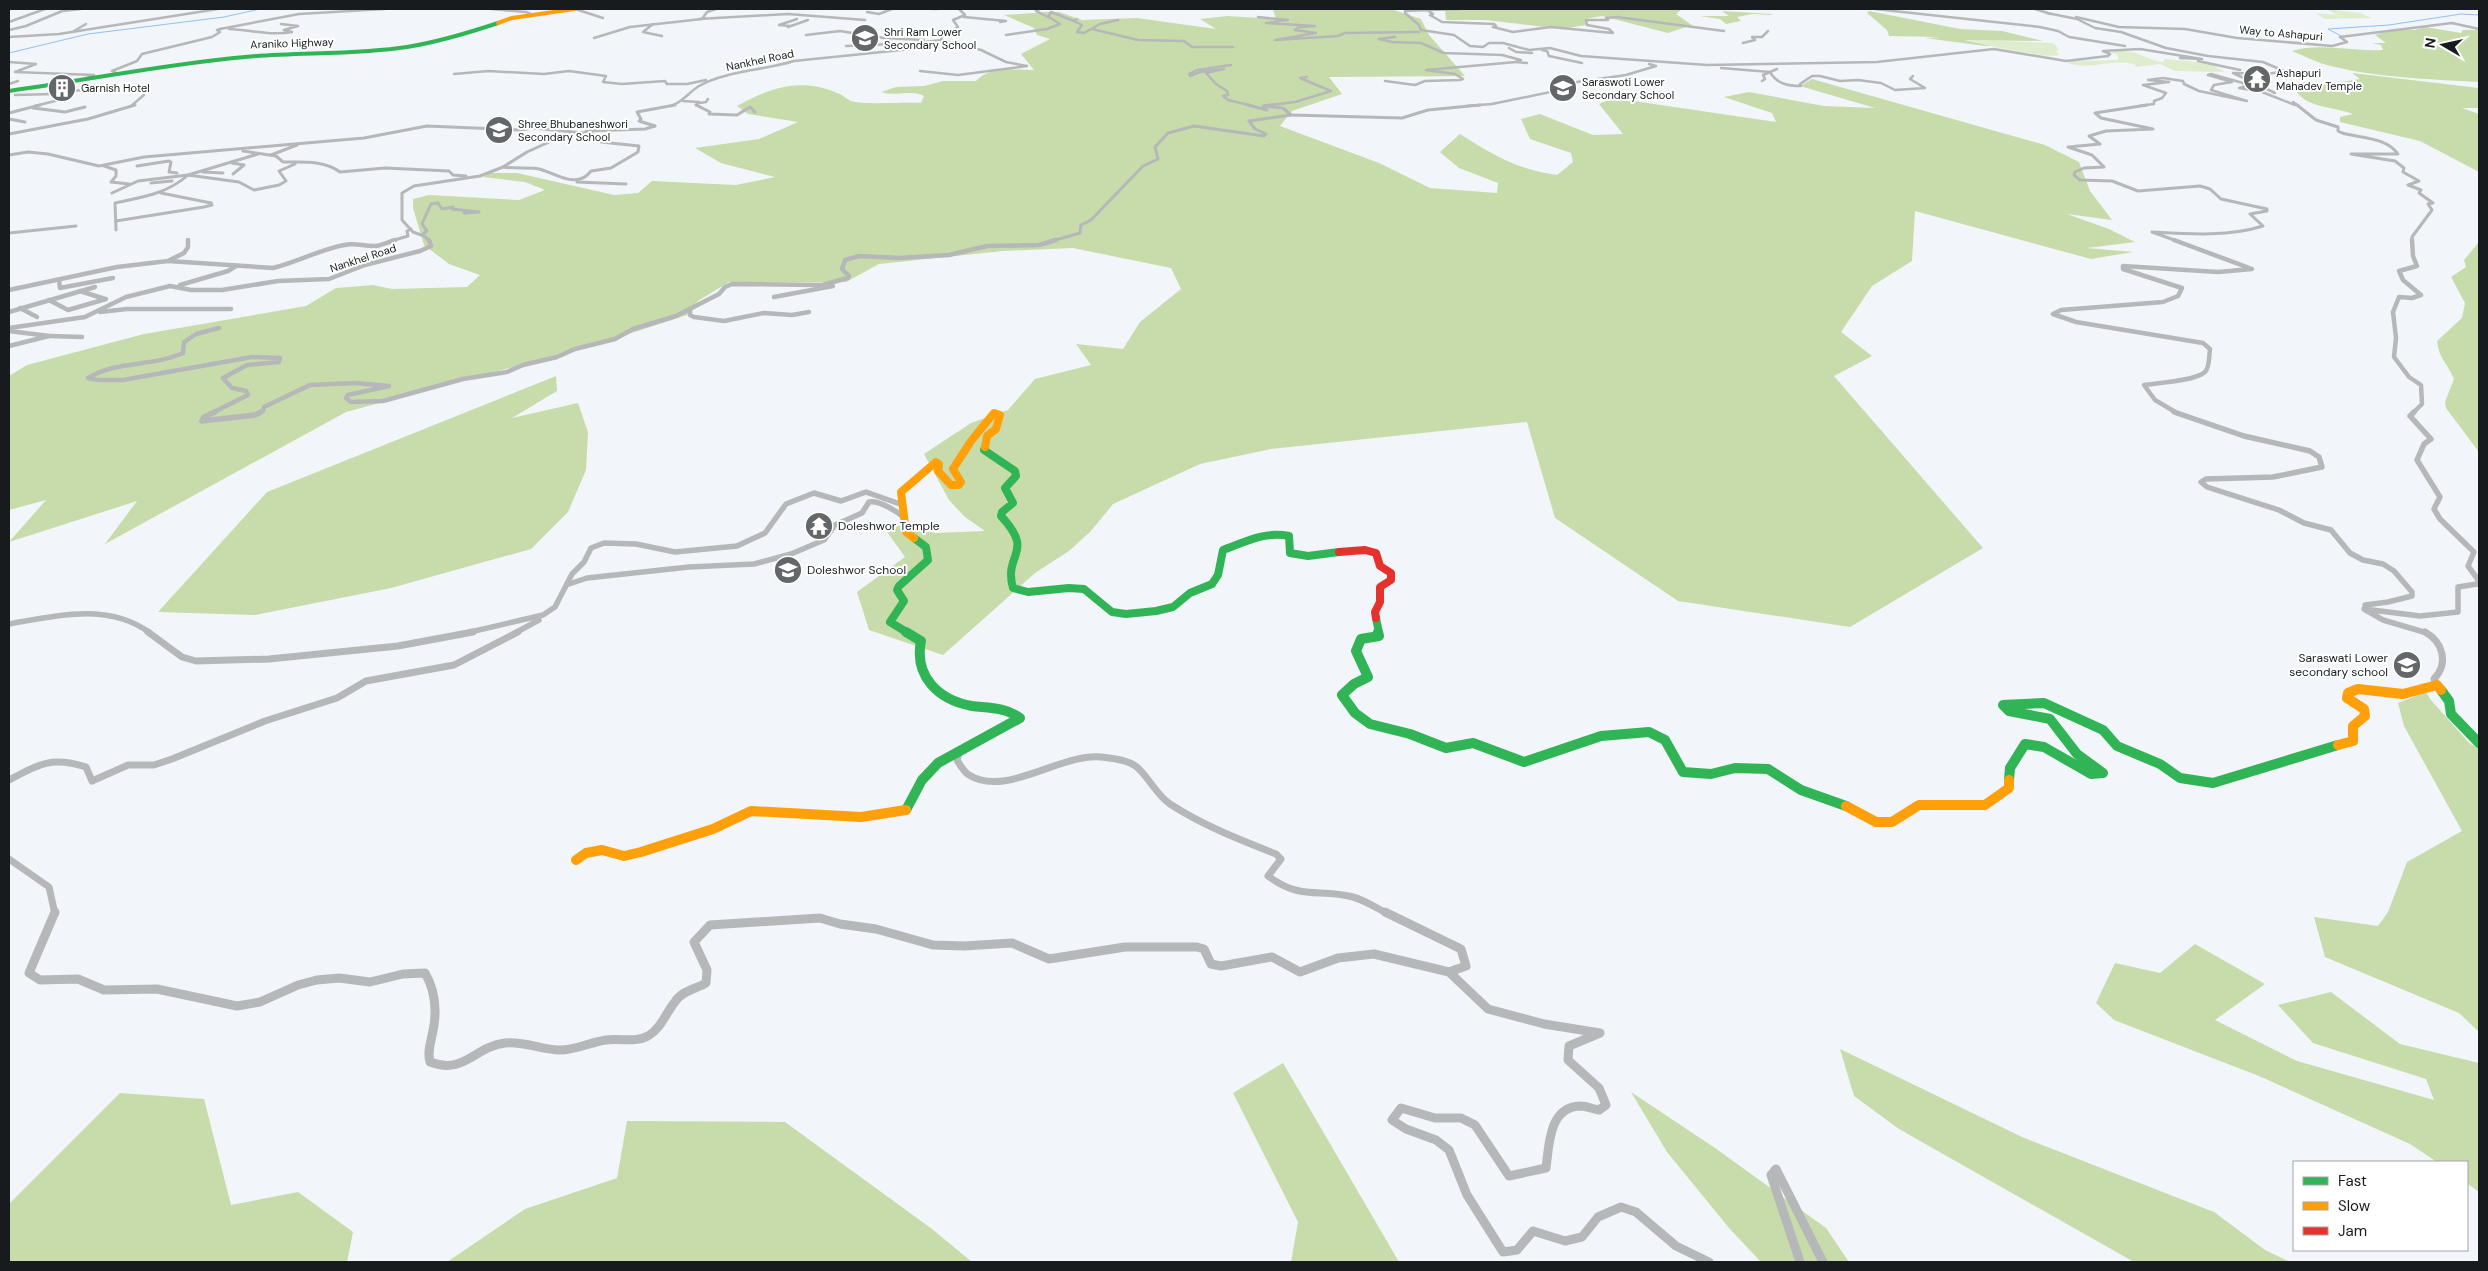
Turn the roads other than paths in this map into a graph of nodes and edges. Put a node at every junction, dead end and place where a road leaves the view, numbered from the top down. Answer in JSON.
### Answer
{"nodes":[{"id":1,"x":45,"y":9,"type":"edge"},
{"id":2,"x":66,"y":9,"type":"edge"},
{"id":3,"x":81,"y":9,"type":"edge"},
{"id":4,"x":218,"y":9,"type":"edge"},
{"id":5,"x":385,"y":9,"type":"edge"},
{"id":6,"x":491,"y":9,"type":"edge"},
{"id":7,"x":574,"y":9,"type":"edge"},
{"id":8,"x":716,"y":9,"type":"edge"},
{"id":9,"x":877,"y":9,"type":"edge"},
{"id":10,"x":892,"y":9,"type":"edge"},
{"id":11,"x":933,"y":9,"type":"edge"},
{"id":12,"x":959,"y":9,"type":"edge"},
{"id":13,"x":1040,"y":9,"type":"edge"},
{"id":14,"x":1426,"y":9,"type":"edge"},
{"id":15,"x":1460,"y":9,"type":"edge"},
{"id":16,"x":1875,"y":9,"type":"edge"},
{"id":17,"x":2035,"y":9,"type":"edge"},
{"id":18,"x":938,"y":10,"type":"edge"},
{"id":19,"x":61,"y":12,"type":"junction"},
{"id":20,"x":867,"y":12,"type":"junction"},
{"id":21,"x":2047,"y":13,"type":"junction"},
{"id":22,"x":793,"y":14,"type":"junction"},
{"id":23,"x":533,"y":15,"type":"junction"},
{"id":24,"x":1075,"y":16,"type":"dead end"},
{"id":25,"x":27,"y":17,"type":"junction"},
{"id":26,"x":964,"y":17,"type":"junction"},
{"id":27,"x":1049,"y":17,"type":"junction"},
{"id":28,"x":1258,"y":17,"type":"dead end"},
{"id":29,"x":603,"y":18,"type":"dead end"},
{"id":30,"x":832,"y":18,"type":"junction"},
{"id":31,"x":854,"y":18,"type":"junction"},
{"id":32,"x":699,"y":19,"type":"junction"},
{"id":33,"x":797,"y":19,"type":"junction"},
{"id":34,"x":808,"y":20,"type":"junction"},
{"id":35,"x":865,"y":20,"type":"dead end"},
{"id":36,"x":1118,"y":20,"type":"dead end"},
{"id":37,"x":1074,"y":21,"type":"junction"},
{"id":38,"x":9,"y":22,"type":"edge"},
{"id":39,"x":1000,"y":22,"type":"dead end"},
{"id":40,"x":86,"y":24,"type":"dead end"},
{"id":41,"x":281,"y":24,"type":"dead end"},
{"id":42,"x":653,"y":24,"type":"junction"},
{"id":43,"x":790,"y":26,"type":"junction"},
{"id":44,"x":223,"y":28,"type":"junction"},
{"id":45,"x":785,"y":28,"type":"dead end"},
{"id":46,"x":1092,"y":29,"type":"junction"},
{"id":47,"x":2479,"y":29,"type":"edge"},
{"id":48,"x":9,"y":30,"type":"edge"},
{"id":49,"x":1420,"y":31,"type":"junction"},
{"id":50,"x":1724,"y":31,"type":"dead end"},
{"id":51,"x":1768,"y":31,"type":"dead end"},
{"id":52,"x":73,"y":32,"type":"junction"},
{"id":53,"x":806,"y":35,"type":"dead end"},
{"id":54,"x":1006,"y":35,"type":"dead end"},
{"id":55,"x":662,"y":36,"type":"dead end"},
{"id":56,"x":9,"y":38,"type":"edge"},
{"id":57,"x":594,"y":38,"type":"dead end"},
{"id":58,"x":941,"y":40,"type":"junction"},
{"id":59,"x":935,"y":42,"type":"junction"},
{"id":60,"x":1489,"y":43,"type":"junction"},
{"id":61,"x":1743,"y":43,"type":"dead end"},
{"id":62,"x":927,"y":44,"type":"junction"},
{"id":63,"x":846,"y":46,"type":"dead end"},
{"id":64,"x":1233,"y":47,"type":"dead end"},
{"id":65,"x":2129,"y":49,"type":"junction"},
{"id":66,"x":2103,"y":51,"type":"junction"},
{"id":67,"x":2180,"y":58,"type":"junction"},
{"id":68,"x":1638,"y":61,"type":"junction"},
{"id":69,"x":9,"y":62,"type":"edge"},
{"id":70,"x":1516,"y":62,"type":"junction"},
{"id":71,"x":1527,"y":63,"type":"dead end"},
{"id":72,"x":1582,"y":63,"type":"dead end"},
{"id":73,"x":1712,"y":64,"type":"junction"},
{"id":74,"x":1231,"y":66,"type":"dead end"},
{"id":75,"x":1777,"y":68,"type":"dead end"},
{"id":76,"x":920,"y":71,"type":"dead end"},
{"id":77,"x":115,"y":72,"type":"dead end"},
{"id":78,"x":1770,"y":72,"type":"junction"},
{"id":79,"x":454,"y":74,"type":"dead end"},
{"id":80,"x":2268,"y":74,"type":"junction"},
{"id":81,"x":730,"y":75,"type":"junction"},
{"id":82,"x":1913,"y":76,"type":"dead end"},
{"id":83,"x":1307,"y":77,"type":"dead end"},
{"id":84,"x":18,"y":81,"type":"dead end"},
{"id":85,"x":1385,"y":81,"type":"dead end"},
{"id":86,"x":1762,"y":81,"type":"dead end"},
{"id":87,"x":77,"y":82,"type":"junction"},
{"id":88,"x":9,"y":84,"type":"edge"},
{"id":89,"x":117,"y":85,"type":"dead end"},
{"id":90,"x":12,"y":93,"type":"edge"},
{"id":91,"x":63,"y":93,"type":"junction"},
{"id":92,"x":144,"y":95,"type":"dead end"},
{"id":93,"x":708,"y":99,"type":"dead end"},
{"id":94,"x":683,"y":101,"type":"junction"},
{"id":95,"x":700,"y":103,"type":"junction"},
{"id":96,"x":2295,"y":105,"type":"junction"},
{"id":97,"x":86,"y":107,"type":"dead end"},
{"id":98,"x":29,"y":108,"type":"junction"},
{"id":99,"x":755,"y":112,"type":"dead end"},
{"id":100,"x":9,"y":113,"type":"edge"},
{"id":101,"x":1289,"y":114,"type":"junction"},
{"id":102,"x":9,"y":119,"type":"edge"},
{"id":103,"x":24,"y":122,"type":"dead end"},
{"id":104,"x":571,"y":132,"type":"junction"},
{"id":105,"x":9,"y":134,"type":"edge"},
{"id":106,"x":297,"y":145,"type":"dead end"},
{"id":107,"x":226,"y":151,"type":"junction"},
{"id":108,"x":261,"y":154,"type":"junction"},
{"id":109,"x":9,"y":155,"type":"edge"},
{"id":110,"x":271,"y":155,"type":"junction"},
{"id":111,"x":298,"y":162,"type":"junction"},
{"id":112,"x":231,"y":163,"type":"junction"},
{"id":113,"x":104,"y":166,"type":"junction"},
{"id":114,"x":137,"y":166,"type":"dead end"},
{"id":115,"x":503,"y":167,"type":"junction"},
{"id":116,"x":197,"y":172,"type":"junction"},
{"id":117,"x":223,"y":173,"type":"dead end"},
{"id":118,"x":233,"y":174,"type":"dead end"},
{"id":119,"x":189,"y":175,"type":"junction"},
{"id":120,"x":483,"y":175,"type":"junction"},
{"id":121,"x":568,"y":181,"type":"junction"},
{"id":122,"x":172,"y":182,"type":"dead end"},
{"id":123,"x":129,"y":184,"type":"junction"},
{"id":124,"x":626,"y":184,"type":"dead end"},
{"id":125,"x":112,"y":193,"type":"dead end"},
{"id":126,"x":159,"y":193,"type":"junction"},
{"id":127,"x":464,"y":213,"type":"dead end"},
{"id":128,"x":116,"y":221,"type":"junction"},
{"id":129,"x":76,"y":226,"type":"dead end"},
{"id":130,"x":411,"y":229,"type":"junction"},
{"id":131,"x":116,"y":230,"type":"dead end"},
{"id":132,"x":9,"y":232,"type":"edge"},
{"id":133,"x":423,"y":234,"type":"junction"},
{"id":134,"x":188,"y":240,"type":"dead end"},
{"id":135,"x":168,"y":261,"type":"junction"},
{"id":136,"x":237,"y":266,"type":"junction"},
{"id":137,"x":113,"y":278,"type":"dead end"},
{"id":138,"x":59,"y":280,"type":"junction"},
{"id":139,"x":842,"y":280,"type":"junction"},
{"id":140,"x":174,"y":286,"type":"junction"},
{"id":141,"x":95,"y":287,"type":"dead end"},
{"id":142,"x":9,"y":290,"type":"edge"},
{"id":143,"x":80,"y":291,"type":"junction"},
{"id":144,"x":774,"y":297,"type":"dead end"},
{"id":145,"x":106,"y":299,"type":"junction"},
{"id":146,"x":49,"y":300,"type":"junction"},
{"id":147,"x":116,"y":302,"type":"junction"},
{"id":148,"x":20,"y":308,"type":"junction"},
{"id":149,"x":231,"y":309,"type":"dead end"},
{"id":150,"x":690,"y":309,"type":"junction"},
{"id":151,"x":9,"y":312,"type":"edge"},
{"id":152,"x":808,"y":312,"type":"dead end"},
{"id":153,"x":97,"y":313,"type":"junction"},
{"id":154,"x":37,"y":317,"type":"dead end"},
{"id":155,"x":218,"y":328,"type":"dead end"},
{"id":156,"x":9,"y":330,"type":"edge"},
{"id":157,"x":49,"y":336,"type":"junction"},
{"id":158,"x":82,"y":337,"type":"dead end"},
{"id":159,"x":9,"y":346,"type":"edge"},
{"id":160,"x":900,"y":504,"type":"junction"},
{"id":161,"x":904,"y":517,"type":"junction"},
{"id":162,"x":568,"y":584,"type":"junction"},
{"id":163,"x":2366,"y":608,"type":"junction"},
{"id":164,"x":550,"y":611,"type":"junction"},
{"id":165,"x":9,"y":624,"type":"edge"},
{"id":166,"x":2437,"y":685,"type":"junction"},
{"id":167,"x":2479,"y":743,"type":"edge"},
{"id":168,"x":959,"y":753,"type":"junction"},
{"id":169,"x":9,"y":780,"type":"edge"},
{"id":170,"x":9,"y":859,"type":"edge"},
{"id":171,"x":576,"y":860,"type":"dead end"},
{"id":172,"x":1449,"y":972,"type":"junction"},
{"id":173,"x":1709,"y":1262,"type":"edge"},
{"id":174,"x":1800,"y":1262,"type":"edge"},
{"id":175,"x":1823,"y":1262,"type":"edge"}],
"edges":[{"from":1,"to":25,"type":"street"},
{"from":2,"to":19,"type":"street"},
{"from":3,"to":19,"type":"street"},
{"from":4,"to":52,"type":"street"},
{"from":5,"to":44,"type":"street"},
{"from":6,"to":23,"type":"street"},
{"from":7,"to":23,"type":"main road","name":"Araniko Highway"},
{"from":7,"to":29,"type":"street"},
{"from":8,"to":32,"type":"street"},
{"from":9,"to":20,"type":"street"},
{"from":10,"to":20,"type":"street"},
{"from":11,"to":18,"type":"street"},
{"from":12,"to":26,"type":"street"},
{"from":13,"to":27,"type":"street"},
{"from":14,"to":15,"type":"street"},
{"from":14,"to":49,"type":"street"},
{"from":14,"to":50,"type":"street"},
{"from":16,"to":65,"type":"street"},
{"from":17,"to":21,"type":"street","name":"Way to Ashapuri"},
{"from":19,"to":25,"type":"street"},
{"from":19,"to":48,"type":"street"},
{"from":20,"to":31,"type":"street"},
{"from":21,"to":47,"type":"street","name":"Way to Ashapuri"},
{"from":21,"to":80,"type":"street"},
{"from":22,"to":30,"type":"street"},
{"from":22,"to":32,"type":"street"},
{"from":22,"to":33,"type":"street"},
{"from":23,"to":87,"type":"main road","name":"Araniko Highway"},
{"from":24,"to":37,"type":"street"},
{"from":25,"to":38,"type":"street"},
{"from":26,"to":39,"type":"street"},
{"from":26,"to":58,"type":"street","name":"Nankhel Road"},
{"from":27,"to":37,"type":"street"},
{"from":27,"to":54,"type":"street"},
{"from":28,"to":49,"type":"street"},
{"from":30,"to":31,"type":"street"},
{"from":30,"to":34,"type":"street"},
{"from":31,"to":35,"type":"street"},
{"from":32,"to":42,"type":"street"},
{"from":33,"to":34,"type":"street"},
{"from":33,"to":43,"type":"street"},
{"from":34,"to":43,"type":"street"},
{"from":36,"to":46,"type":"street"},
{"from":37,"to":46,"type":"street"},
{"from":40,"to":52,"type":"street"},
{"from":41,"to":44,"type":"street"},
{"from":42,"to":55,"type":"street"},
{"from":42,"to":57,"type":"street"},
{"from":43,"to":45,"type":"street"},
{"from":44,"to":77,"type":"street"},
{"from":46,"to":64,"type":"street"},
{"from":49,"to":60,"type":"street"},
{"from":49,"to":70,"type":"street"},
{"from":51,"to":61,"type":"street"},
{"from":52,"to":56,"type":"street"},
{"from":53,"to":59,"type":"street"},
{"from":58,"to":59,"type":"street","name":"Nankhel Road"},
{"from":58,"to":76,"type":"street"},
{"from":59,"to":62,"type":"street","name":"Nankhel Road"},
{"from":60,"to":68,"type":"street"},
{"from":60,"to":72,"type":"street"},
{"from":62,"to":63,"type":"street"},
{"from":62,"to":81,"type":"street","name":"Nankhel Road"},
{"from":65,"to":66,"type":"street"},
{"from":65,"to":67,"type":"street"},
{"from":66,"to":67,"type":"street"},
{"from":66,"to":73,"type":"street"},
{"from":67,"to":80,"type":"street"},
{"from":68,"to":73,"type":"street"},
{"from":68,"to":101,"type":"street"},
{"from":69,"to":87,"type":"street"},
{"from":70,"to":71,"type":"street"},
{"from":70,"to":85,"type":"street"},
{"from":73,"to":78,"type":"street"},
{"from":74,"to":101,"type":"street"},
{"from":75,"to":78,"type":"street"},
{"from":78,"to":82,"type":"street"},
{"from":78,"to":86,"type":"street"},
{"from":79,"to":81,"type":"street"},
{"from":80,"to":96,"type":"street"},
{"from":81,"to":94,"type":"street","name":"Nankhel Road"},
{"from":83,"to":101,"type":"street"},
{"from":84,"to":88,"type":"street"},
{"from":87,"to":90,"type":"main road","name":"Araniko Highway"},
{"from":89,"to":91,"type":"street"},
{"from":90,"to":91,"type":"street"},
{"from":91,"to":98,"type":"street"},
{"from":92,"to":105,"type":"street"},
{"from":93,"to":95,"type":"street"},
{"from":94,"to":95,"type":"street"},
{"from":94,"to":104,"type":"street","name":"Nankhel Road"},
{"from":95,"to":99,"type":"street"},
{"from":96,"to":163,"type":"street"},
{"from":96,"to":163,"type":"street"},
{"from":97,"to":98,"type":"street"},
{"from":98,"to":100,"type":"street"},
{"from":101,"to":139,"type":"street"},
{"from":102,"to":103,"type":"street"},
{"from":104,"to":107,"type":"street"},
{"from":104,"to":115,"type":"street","name":"Nankhel Road"},
{"from":104,"to":121,"type":"street"},
{"from":106,"to":110,"type":"street"},
{"from":107,"to":108,"type":"street"},
{"from":107,"to":113,"type":"street"},
{"from":108,"to":110,"type":"street"},
{"from":108,"to":112,"type":"street"},
{"from":109,"to":113,"type":"street"},
{"from":110,"to":111,"type":"street"},
{"from":111,"to":119,"type":"street"},
{"from":111,"to":120,"type":"street"},
{"from":112,"to":116,"type":"street"},
{"from":112,"to":118,"type":"street"},
{"from":113,"to":123,"type":"street"},
{"from":114,"to":119,"type":"street"},
{"from":115,"to":120,"type":"street","name":"Nankhel Road"},
{"from":115,"to":121,"type":"street"},
{"from":116,"to":117,"type":"street"},
{"from":116,"to":119,"type":"street"},
{"from":119,"to":123,"type":"street"},
{"from":119,"to":126,"type":"street"},
{"from":120,"to":130,"type":"street","name":"Nankhel Road"},
{"from":121,"to":124,"type":"street"},
{"from":122,"to":123,"type":"street"},
{"from":123,"to":125,"type":"street"},
{"from":126,"to":128,"type":"street"},
{"from":126,"to":128,"type":"street"},
{"from":127,"to":133,"type":"street"},
{"from":128,"to":131,"type":"street"},
{"from":129,"to":132,"type":"street"},
{"from":130,"to":133,"type":"street"},
{"from":130,"to":136,"type":"street"},
{"from":133,"to":140,"type":"street","name":"Nankhel Road"},
{"from":134,"to":135,"type":"street"},
{"from":135,"to":136,"type":"street"},
{"from":135,"to":138,"type":"street"},
{"from":136,"to":140,"type":"street"},
{"from":137,"to":138,"type":"street"},
{"from":138,"to":142,"type":"street"},
{"from":139,"to":144,"type":"street"},
{"from":139,"to":150,"type":"street"},
{"from":140,"to":147,"type":"street","name":"Nankhel Road"},
{"from":141,"to":143,"type":"street"},
{"from":143,"to":145,"type":"street"},
{"from":143,"to":146,"type":"street"},
{"from":145,"to":146,"type":"street"},
{"from":145,"to":147,"type":"street"},
{"from":146,"to":148,"type":"street"},
{"from":147,"to":153,"type":"street","name":"Nankhel Road"},
{"from":148,"to":151,"type":"street"},
{"from":148,"to":154,"type":"street"},
{"from":149,"to":153,"type":"street"},
{"from":150,"to":152,"type":"street"},
{"from":150,"to":155,"type":"street"},
{"from":153,"to":156,"type":"street","name":"Nankhel Road"},
{"from":156,"to":157,"type":"street"},
{"from":157,"to":158,"type":"street"},
{"from":157,"to":159,"type":"street"},
{"from":160,"to":161,"type":"main road"},
{"from":160,"to":162,"type":"street"},
{"from":160,"to":166,"type":"main road"},
{"from":161,"to":162,"type":"street"},
{"from":161,"to":168,"type":"main road"},
{"from":162,"to":164,"type":"street"},
{"from":163,"to":166,"type":"street"},
{"from":164,"to":165,"type":"street"},
{"from":164,"to":169,"type":"street"},
{"from":166,"to":167,"type":"main road"},
{"from":168,"to":171,"type":"main road"},
{"from":168,"to":172,"type":"street"},
{"from":170,"to":172,"type":"street"},
{"from":172,"to":173,"type":"street"},
{"from":174,"to":175,"type":"street"}]}
